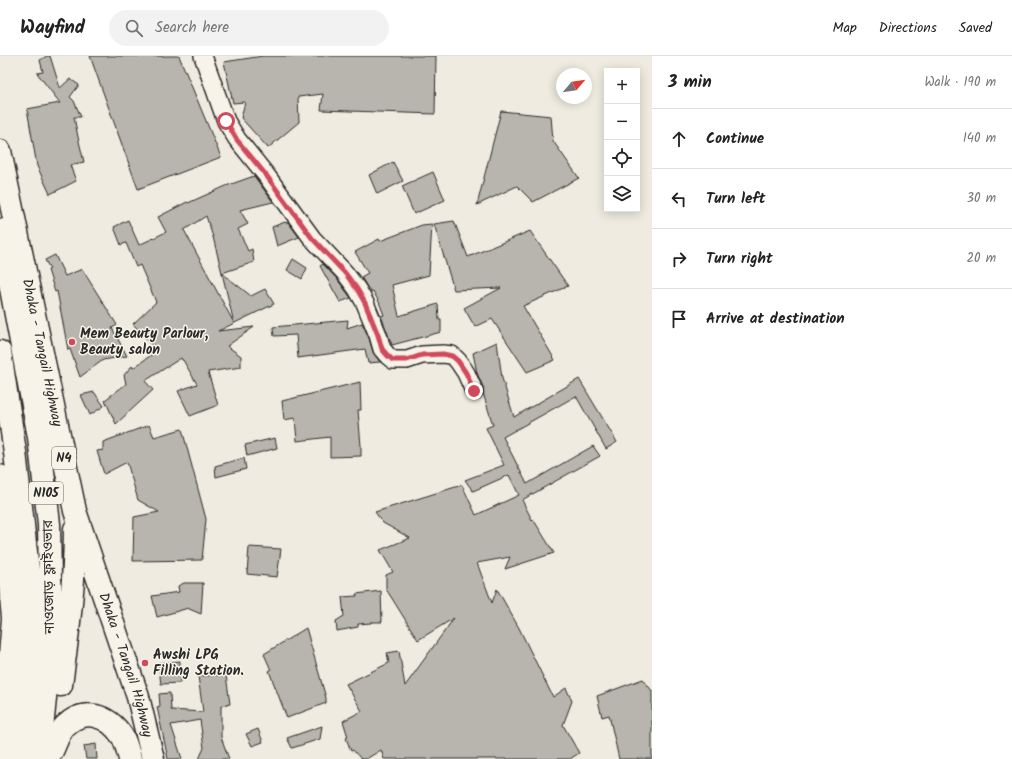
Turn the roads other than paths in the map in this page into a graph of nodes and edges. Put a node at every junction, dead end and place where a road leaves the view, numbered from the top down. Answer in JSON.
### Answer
{"nodes":[{"id":1,"x":203,"y":56,"type":"edge"},
{"id":2,"x":0,"y":151,"type":"edge"},
{"id":3,"x":0,"y":230,"type":"edge"},
{"id":4,"x":0,"y":352,"type":"edge"},
{"id":5,"x":474,"y":391,"type":"dead end"},
{"id":6,"x":0,"y":476,"type":"edge"},
{"id":7,"x":75,"y":511,"type":"junction"},
{"id":8,"x":47,"y":756,"type":"edge"},
{"id":9,"x":2,"y":759,"type":"edge"},
{"id":10,"x":22,"y":759,"type":"edge"},
{"id":11,"x":130,"y":759,"type":"edge"},
{"id":12,"x":153,"y":759,"type":"edge"}],
"edges":[{"from":1,"to":5,"type":"street"},
{"from":2,"to":7,"type":"highway","name":"Dhaka - Tangail Highway","number":"N4"},
{"from":3,"to":8,"type":"highway","name":"নাওজোড় ফ্লাইওভার","number":"N105"},
{"from":4,"to":10,"type":"highway","name":"নাওজোড় ফ্লাইওভার","number":"N105"},
{"from":6,"to":9,"type":"highway"},
{"from":7,"to":8,"type":"highway","number":"N105"},
{"from":7,"to":12,"type":"highway","name":"Dhaka - Tangail Highway","number":"N4"},
{"from":8,"to":11,"type":"highway","name":"Dhaka - Tangail Highway"}]}
